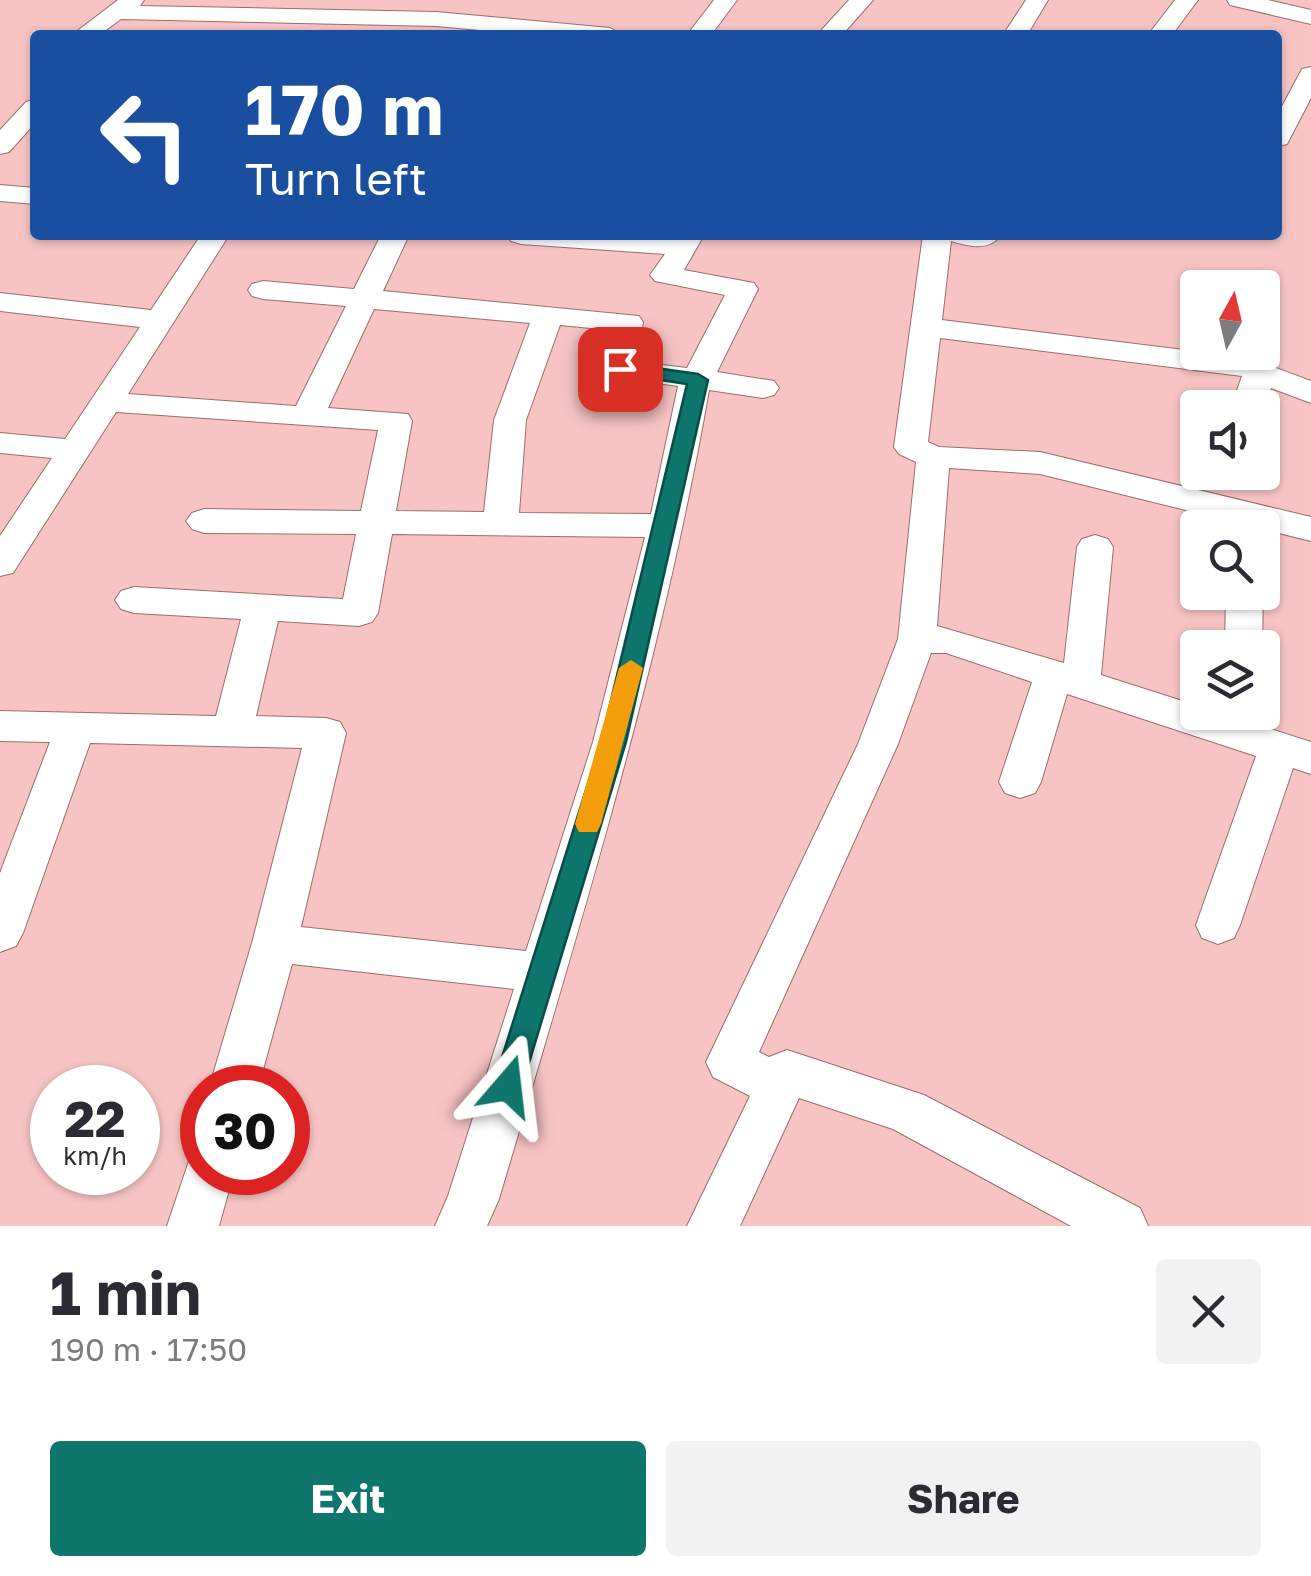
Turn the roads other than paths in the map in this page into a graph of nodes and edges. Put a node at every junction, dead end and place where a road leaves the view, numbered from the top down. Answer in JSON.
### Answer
{"nodes":[{"id":1,"x":726,"y":0,"type":"edge"},
{"id":2,"x":862,"y":0,"type":"edge"},
{"id":3,"x":1038,"y":0,"type":"edge"},
{"id":4,"x":1187,"y":0,"type":"edge"},
{"id":5,"x":1238,"y":0,"type":"edge"},
{"id":6,"x":125,"y":6,"type":"edge"},
{"id":7,"x":1311,"y":16,"type":"edge"},
{"id":8,"x":91,"y":30,"type":"edge"},
{"id":9,"x":556,"y":30,"type":"edge"},
{"id":10,"x":702,"y":30,"type":"edge"},
{"id":11,"x":834,"y":30,"type":"edge"},
{"id":12,"x":1017,"y":30,"type":"edge"},
{"id":13,"x":1164,"y":30,"type":"edge"},
{"id":14,"x":1311,"y":74,"type":"edge"},
{"id":15,"x":30,"y":113,"type":"edge"},
{"id":16,"x":1282,"y":128,"type":"edge"},
{"id":17,"x":1282,"y":135,"type":"edge"},
{"id":18,"x":1311,"y":141,"type":"edge"},
{"id":19,"x":0,"y":146,"type":"edge"},
{"id":20,"x":0,"y":193,"type":"edge"},
{"id":21,"x":30,"y":196,"type":"edge"},
{"id":22,"x":212,"y":240,"type":"edge"},
{"id":23,"x":393,"y":240,"type":"edge"},
{"id":24,"x":659,"y":240,"type":"edge"},
{"id":25,"x":936,"y":240,"type":"edge"},
{"id":26,"x":687,"y":241,"type":"edge"},
{"id":27,"x":263,"y":290,"type":"dead end"},
{"id":28,"x":364,"y":299,"type":"junction"},
{"id":29,"x":0,"y":302,"type":"edge"},
{"id":30,"x":548,"y":316,"type":"junction"},
{"id":31,"x":160,"y":320,"type":"junction"},
{"id":32,"x":925,"y":328,"type":"junction"},
{"id":33,"x":1262,"y":372,"type":"junction"},
{"id":34,"x":698,"y":380,"type":"junction"},
{"id":35,"x":763,"y":388,"type":"dead end"},
{"id":36,"x":1254,"y":390,"type":"edge"},
{"id":37,"x":1311,"y":393,"type":"edge"},
{"id":38,"x":108,"y":402,"type":"junction"},
{"id":39,"x":307,"y":417,"type":"junction"},
{"id":40,"x":0,"y":443,"type":"edge"},
{"id":41,"x":77,"y":450,"type":"junction"},
{"id":42,"x":933,"y":457,"type":"junction"},
{"id":43,"x":1180,"y":483,"type":"edge"},
{"id":44,"x":1221,"y":490,"type":"edge"},
{"id":45,"x":204,"y":521,"type":"dead end"},
{"id":46,"x":376,"y":523,"type":"junction"},
{"id":47,"x":500,"y":524,"type":"junction"},
{"id":48,"x":666,"y":526,"type":"junction"},
{"id":49,"x":1311,"y":529,"type":"edge"},
{"id":50,"x":1094,"y":547,"type":"dead end"},
{"id":51,"x":0,"y":564,"type":"edge"},
{"id":52,"x":134,"y":600,"type":"dead end"},
{"id":53,"x":263,"y":607,"type":"junction"},
{"id":54,"x":917,"y":638,"type":"junction"},
{"id":55,"x":1067,"y":680,"type":"junction"},
{"id":56,"x":0,"y":726,"type":"edge"},
{"id":57,"x":75,"y":728,"type":"junction"},
{"id":58,"x":232,"y":731,"type":"junction"},
{"id":59,"x":1269,"y":738,"type":"edge"},
{"id":60,"x":1020,"y":782,"type":"dead end"},
{"id":61,"x":1218,"y":925,"type":"dead end"},
{"id":62,"x":0,"y":933,"type":"edge"},
{"id":63,"x":275,"y":942,"type":"junction"},
{"id":64,"x":542,"y":972,"type":"junction"},
{"id":65,"x":240,"y":1065,"type":"edge"},
{"id":66,"x":779,"y":1086,"type":"junction"},
{"id":67,"x":202,"y":1195,"type":"edge"},
{"id":68,"x":193,"y":1226,"type":"edge"},
{"id":69,"x":461,"y":1226,"type":"edge"},
{"id":70,"x":713,"y":1226,"type":"edge"},
{"id":71,"x":1122,"y":1226,"type":"edge"}],
"edges":[{"from":1,"to":10,"type":"street"},
{"from":2,"to":11,"type":"street"},
{"from":3,"to":12,"type":"street"},
{"from":4,"to":13,"type":"street"},
{"from":5,"to":7,"type":"street"},
{"from":6,"to":8,"type":"street"},
{"from":6,"to":9,"type":"street"},
{"from":14,"to":16,"type":"street"},
{"from":15,"to":19,"type":"street"},
{"from":17,"to":18,"type":"street"},
{"from":20,"to":21,"type":"street"},
{"from":22,"to":31,"type":"street"},
{"from":23,"to":28,"type":"street"},
{"from":24,"to":26,"type":"street"},
{"from":25,"to":32,"type":"street"},
{"from":26,"to":34,"type":"street"},
{"from":27,"to":28,"type":"street"},
{"from":28,"to":30,"type":"street"},
{"from":28,"to":39,"type":"street"},
{"from":29,"to":31,"type":"street"},
{"from":30,"to":34,"type":"street"},
{"from":30,"to":47,"type":"street"},
{"from":31,"to":38,"type":"street"},
{"from":32,"to":33,"type":"street"},
{"from":32,"to":42,"type":"street"},
{"from":33,"to":36,"type":"street"},
{"from":33,"to":37,"type":"street"},
{"from":34,"to":35,"type":"street"},
{"from":34,"to":48,"type":"street"},
{"from":38,"to":39,"type":"street"},
{"from":38,"to":41,"type":"street"},
{"from":39,"to":46,"type":"street"},
{"from":40,"to":41,"type":"street"},
{"from":41,"to":51,"type":"street"},
{"from":42,"to":43,"type":"street"},
{"from":42,"to":54,"type":"street"},
{"from":44,"to":49,"type":"street"},
{"from":45,"to":46,"type":"street"},
{"from":46,"to":47,"type":"street"},
{"from":46,"to":53,"type":"street"},
{"from":47,"to":48,"type":"street"},
{"from":48,"to":64,"type":"street"},
{"from":50,"to":55,"type":"street"},
{"from":52,"to":53,"type":"street"},
{"from":53,"to":58,"type":"street"},
{"from":54,"to":55,"type":"street"},
{"from":54,"to":66,"type":"street"},
{"from":55,"to":59,"type":"street"},
{"from":55,"to":60,"type":"street"},
{"from":56,"to":57,"type":"street"},
{"from":57,"to":58,"type":"street"},
{"from":57,"to":62,"type":"street"},
{"from":58,"to":63,"type":"street"},
{"from":59,"to":61,"type":"street"},
{"from":63,"to":64,"type":"street"},
{"from":63,"to":65,"type":"street"},
{"from":64,"to":69,"type":"street"},
{"from":66,"to":70,"type":"street"},
{"from":66,"to":71,"type":"street"},
{"from":67,"to":68,"type":"street"}]}
